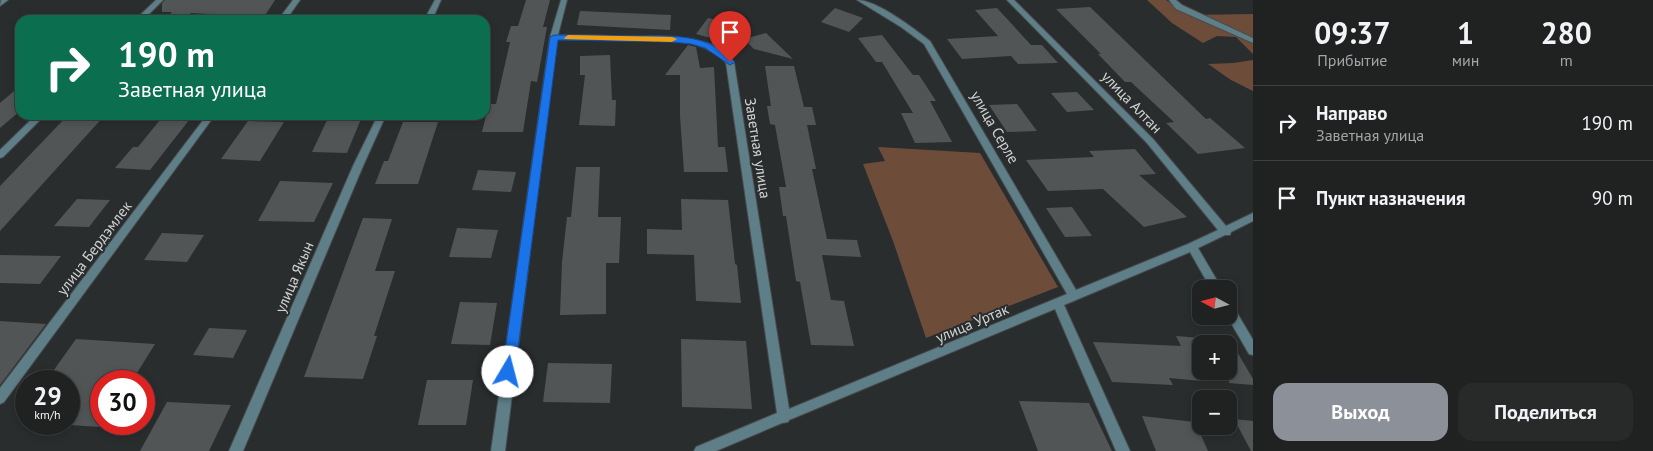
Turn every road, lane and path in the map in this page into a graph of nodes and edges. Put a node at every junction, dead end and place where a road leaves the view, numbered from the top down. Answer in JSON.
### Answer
{"nodes":[{"id":1,"x":5,"y":0,"type":"edge"},
{"id":2,"x":160,"y":0,"type":"edge"},
{"id":3,"x":297,"y":0,"type":"edge"},
{"id":4,"x":438,"y":0,"type":"edge"},
{"id":5,"x":564,"y":0,"type":"edge"},
{"id":6,"x":860,"y":0,"type":"edge"},
{"id":7,"x":1010,"y":0,"type":"edge"},
{"id":8,"x":1172,"y":0,"type":"edge"},
{"id":9,"x":0,"y":4,"type":"edge"},
{"id":10,"x":145,"y":15,"type":"edge"},
{"id":11,"x":286,"y":15,"type":"edge"},
{"id":12,"x":430,"y":15,"type":"edge"},
{"id":13,"x":554,"y":37,"type":"junction"},
{"id":14,"x":1253,"y":42,"type":"edge"},
{"id":15,"x":36,"y":120,"type":"edge"},
{"id":16,"x":207,"y":120,"type":"edge"},
{"id":17,"x":380,"y":120,"type":"edge"},
{"id":18,"x":0,"y":155,"type":"edge"},
{"id":19,"x":1253,"y":217,"type":"edge"},
{"id":20,"x":1226,"y":232,"type":"junction"},
{"id":21,"x":1192,"y":247,"type":"junction"},
{"id":22,"x":1212,"y":280,"type":"edge"},
{"id":23,"x":1074,"y":296,"type":"junction"},
{"id":24,"x":1058,"y":303,"type":"junction"},
{"id":25,"x":1238,"y":324,"type":"edge"},
{"id":26,"x":1253,"y":350,"type":"edge"},
{"id":27,"x":0,"y":398,"type":"edge"},
{"id":28,"x":784,"y":418,"type":"junction"},
{"id":29,"x":725,"y":446,"type":"edge"},
{"id":30,"x":236,"y":451,"type":"edge"},
{"id":31,"x":498,"y":451,"type":"edge"},
{"id":32,"x":701,"y":451,"type":"edge"},
{"id":33,"x":1122,"y":451,"type":"edge"}],
"edges":[{"from":1,"to":9,"type":"street"},
{"from":2,"to":10,"type":"street"},
{"from":3,"to":11,"type":"street"},
{"from":4,"to":12,"type":"street"},
{"from":5,"to":13,"type":"street"},
{"from":6,"to":23,"type":"street","name":"улица Серле"},
{"from":7,"to":20,"type":"street","name":"улица Алтан"},
{"from":8,"to":14,"type":"street"},
{"from":13,"to":28,"type":"street","name":"Заветная улица"},
{"from":13,"to":31,"type":"street"},
{"from":15,"to":18,"type":"street"},
{"from":16,"to":27,"type":"street","name":"улица Бердэмлек"},
{"from":17,"to":30,"type":"street","name":"улица Якын"},
{"from":19,"to":20,"type":"street","name":"улица Уртак"},
{"from":20,"to":21,"type":"street","name":"улица Уртак"},
{"from":21,"to":22,"type":"street"},
{"from":21,"to":23,"type":"street","name":"улица Уртак"},
{"from":23,"to":24,"type":"street","name":"улица Уртак"},
{"from":24,"to":28,"type":"street","name":"улица Уртак"},
{"from":24,"to":33,"type":"street"},
{"from":25,"to":26,"type":"street"},
{"from":28,"to":29,"type":"street","name":"улица Уртак"},
{"from":29,"to":32,"type":"street","name":"улица Уртак"}]}
